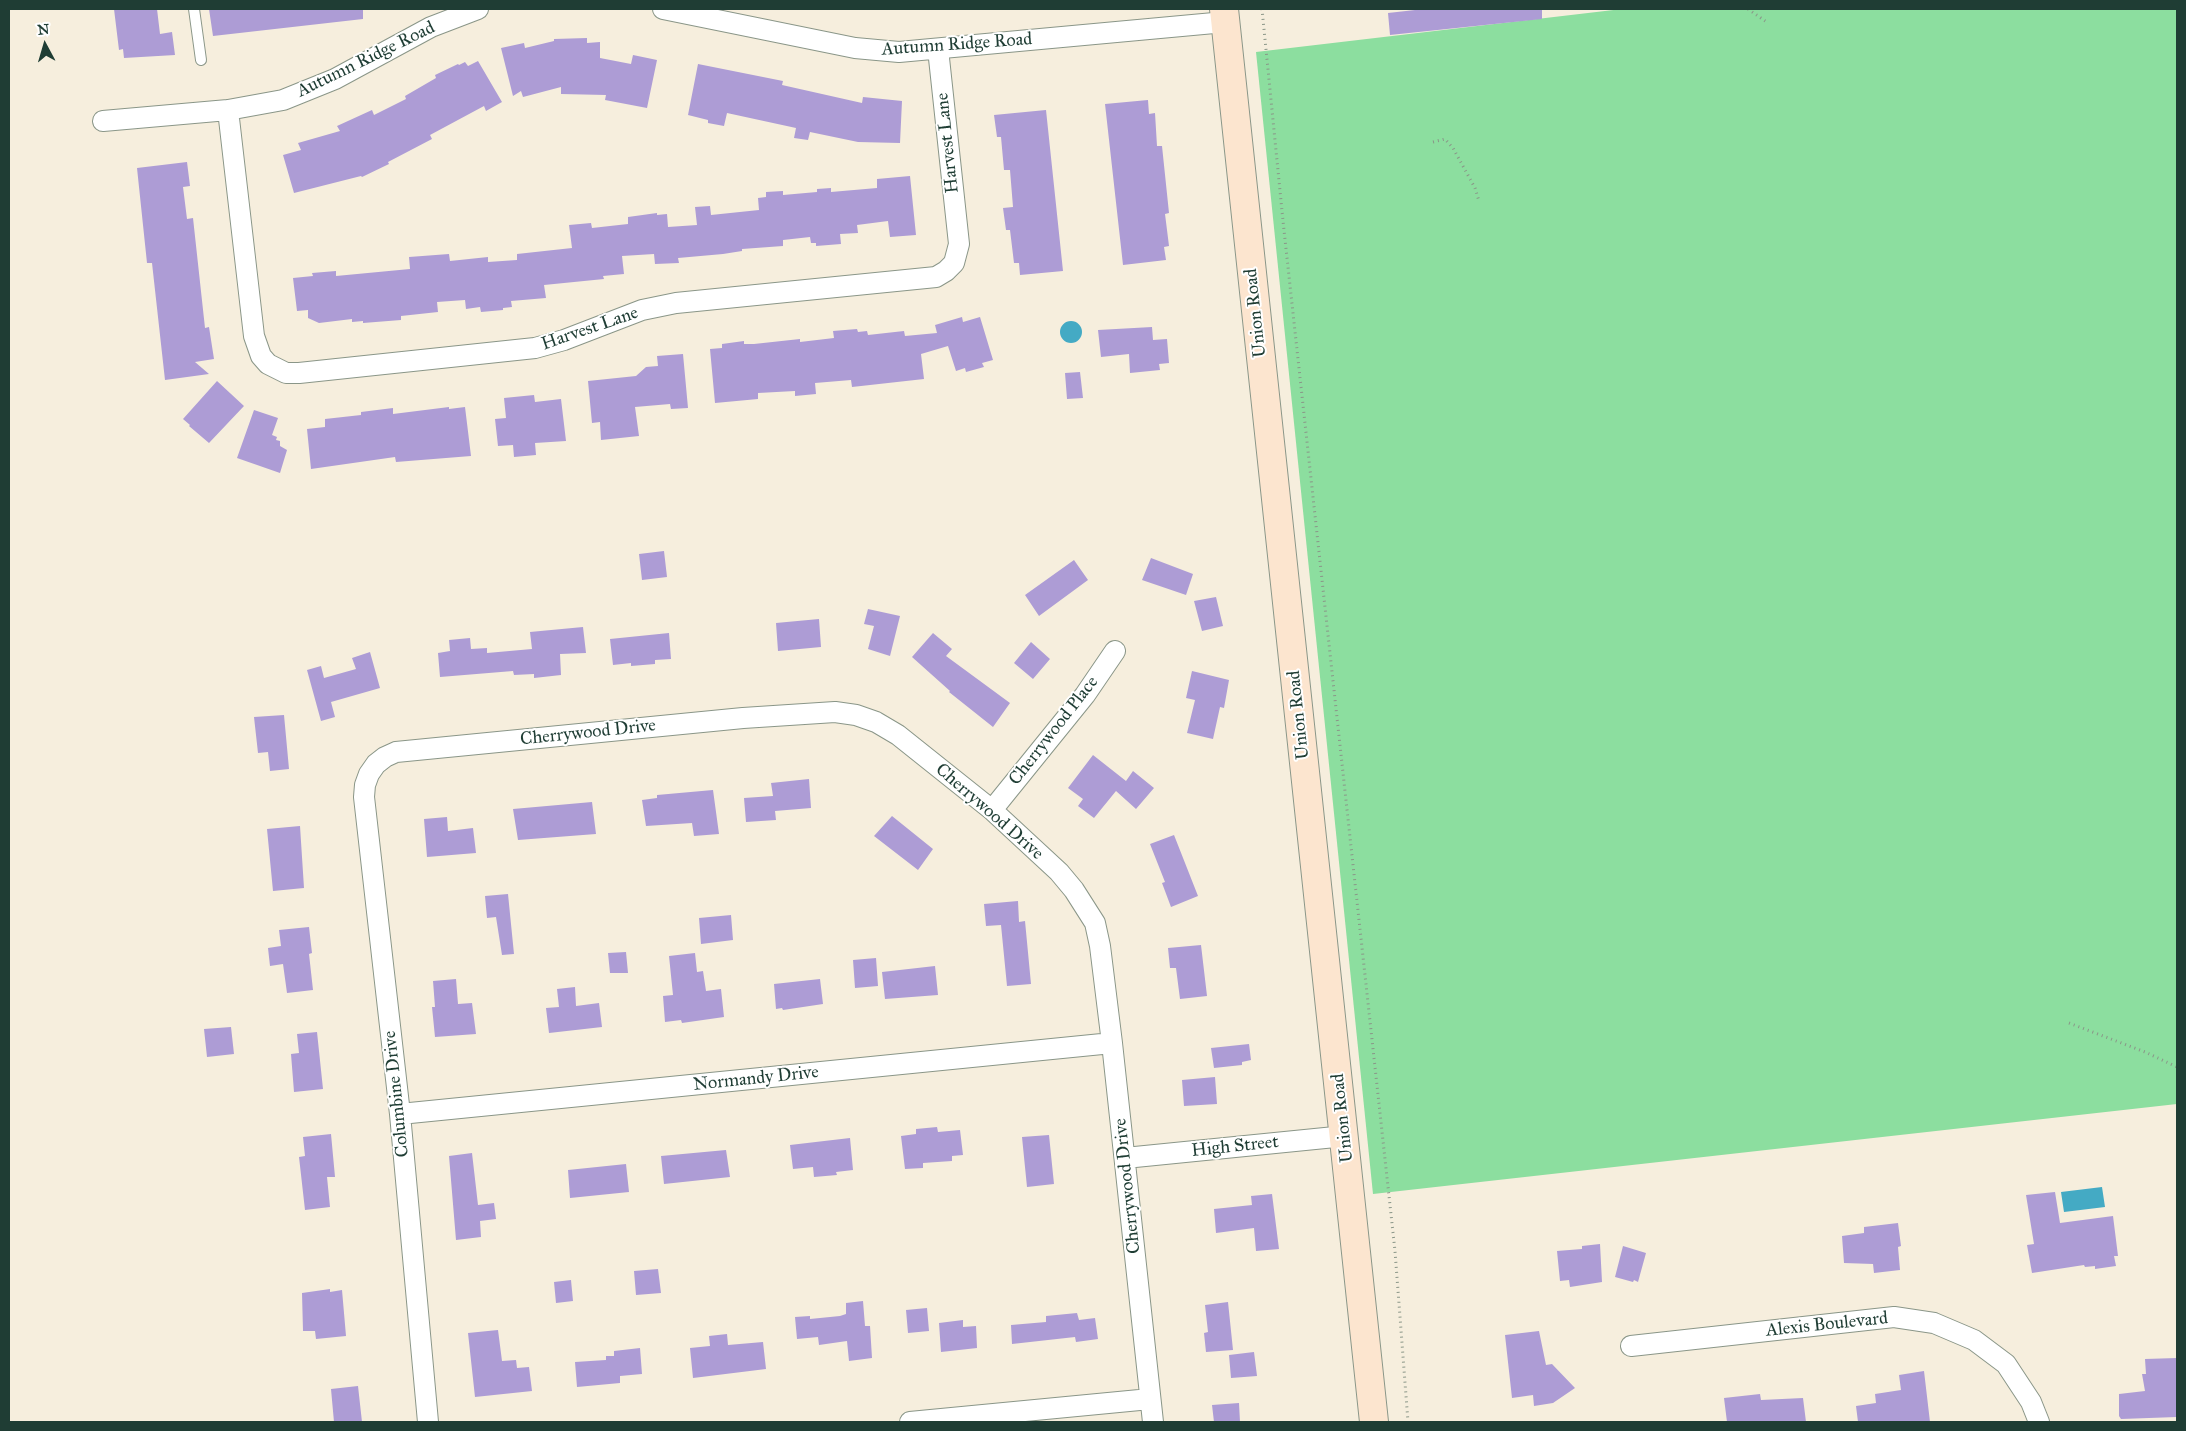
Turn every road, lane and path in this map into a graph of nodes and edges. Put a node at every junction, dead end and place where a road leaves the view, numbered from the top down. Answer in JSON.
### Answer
{"nodes":[{"id":1,"x":194,"y":9,"type":"edge"},
{"id":2,"x":662,"y":9,"type":"edge"},
{"id":3,"x":1262,"y":9,"type":"edge"},
{"id":4,"x":1748,"y":9,"type":"edge"},
{"id":5,"x":474,"y":10,"type":"edge"},
{"id":6,"x":1224,"y":15,"type":"edge"},
{"id":7,"x":1768,"y":23,"type":"dead end"},
{"id":8,"x":938,"y":49,"type":"junction"},
{"id":9,"x":200,"y":60,"type":"dead end"},
{"id":10,"x":228,"y":110,"type":"junction"},
{"id":11,"x":103,"y":121,"type":"dead end"},
{"id":12,"x":1433,"y":142,"type":"dead end"},
{"id":13,"x":1479,"y":201,"type":"dead end"},
{"id":14,"x":1115,"y":651,"type":"dead end"},
{"id":15,"x":372,"y":769,"type":"joint"},
{"id":16,"x":992,"y":810,"type":"junction"},
{"id":17,"x":2069,"y":1023,"type":"dead end"},
{"id":18,"x":1112,"y":1043,"type":"junction"},
{"id":19,"x":2177,"y":1067,"type":"edge"},
{"id":20,"x":400,"y":1114,"type":"junction"},
{"id":21,"x":1345,"y":1136,"type":"junction"},
{"id":22,"x":1125,"y":1158,"type":"junction"},
{"id":23,"x":1631,"y":1346,"type":"dead end"},
{"id":24,"x":1150,"y":1400,"type":"junction"},
{"id":25,"x":428,"y":1422,"type":"edge"},
{"id":26,"x":910,"y":1422,"type":"edge"},
{"id":27,"x":1153,"y":1422,"type":"edge"},
{"id":28,"x":1374,"y":1422,"type":"edge"},
{"id":29,"x":1408,"y":1422,"type":"edge"},
{"id":30,"x":2039,"y":1422,"type":"edge"}],
"edges":[{"from":1,"to":9,"type":"lane"},
{"from":2,"to":8,"type":"street","name":"Autumn Ridge Road"},
{"from":3,"to":29,"type":"path"},
{"from":4,"to":7,"type":"path"},
{"from":5,"to":10,"type":"street","name":"Autumn Ridge Road"},
{"from":6,"to":8,"type":"street","name":"Autumn Ridge Road"},
{"from":6,"to":21,"type":"main road","name":"Union Road"},
{"from":8,"to":10,"type":"street","name":"Harvest Lane"},
{"from":10,"to":11,"type":"street","name":"Autumn Ridge Road"},
{"from":12,"to":13,"type":"path"},
{"from":14,"to":16,"type":"street","name":"Cherrywood Place"},
{"from":15,"to":16,"type":"street","name":"Cherrywood Drive"},
{"from":15,"to":20,"type":"street","name":"Columbine Drive"},
{"from":16,"to":18,"type":"street","name":"Cherrywood Drive"},
{"from":17,"to":19,"type":"path"},
{"from":18,"to":20,"type":"street","name":"Normandy Drive"},
{"from":18,"to":22,"type":"street","name":"Cherrywood Drive"},
{"from":20,"to":25,"type":"street","name":"Columbine Drive"},
{"from":21,"to":22,"type":"street","name":"High Street"},
{"from":21,"to":28,"type":"main road","name":"Union Road"},
{"from":22,"to":24,"type":"street","name":"Cherrywood Drive"},
{"from":23,"to":30,"type":"street","name":"Alexis Boulevard"},
{"from":24,"to":26,"type":"street"},
{"from":24,"to":27,"type":"street","name":"Cherrywood Drive"}]}
